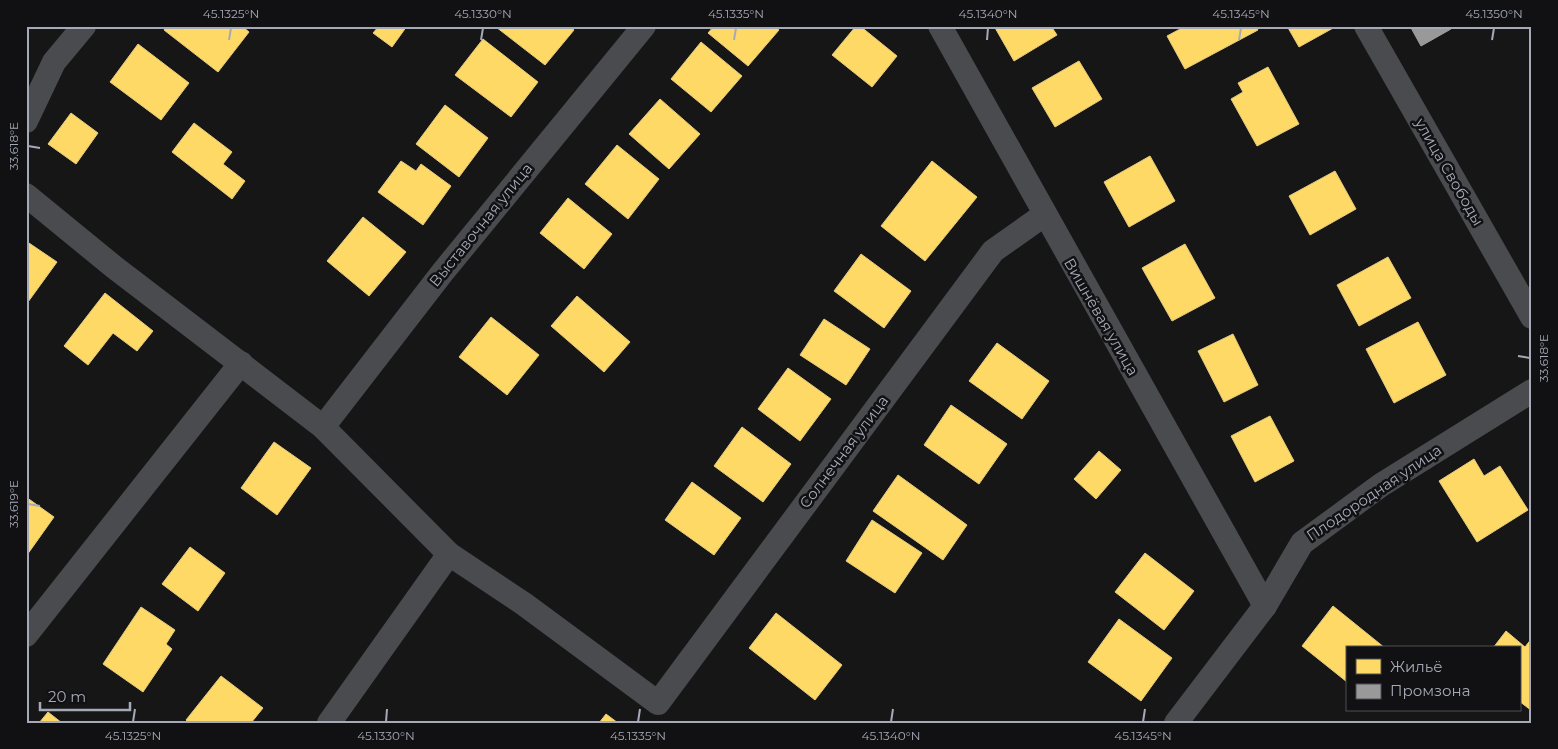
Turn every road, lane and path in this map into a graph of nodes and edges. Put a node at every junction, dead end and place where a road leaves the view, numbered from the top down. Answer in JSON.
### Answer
{"nodes":[{"id":1,"x":84,"y":26,"type":"edge"},
{"id":2,"x":644,"y":26,"type":"edge"},
{"id":3,"x":940,"y":26,"type":"edge"},
{"id":4,"x":1366,"y":26,"type":"edge"},
{"id":5,"x":26,"y":121,"type":"edge"},
{"id":6,"x":26,"y":195,"type":"edge"},
{"id":7,"x":1044,"y":215,"type":"junction"},
{"id":8,"x":1532,"y":317,"type":"edge"},
{"id":9,"x":241,"y":364,"type":"junction"},
{"id":10,"x":1532,"y":391,"type":"edge"},
{"id":11,"x":324,"y":427,"type":"junction"},
{"id":12,"x":449,"y":554,"type":"junction"},
{"id":13,"x":1265,"y":606,"type":"junction"},
{"id":14,"x":26,"y":635,"type":"edge"},
{"id":15,"x":329,"y":723,"type":"edge"},
{"id":16,"x":1176,"y":723,"type":"edge"}],
"edges":[{"from":1,"to":5,"type":"street"},
{"from":2,"to":11,"type":"street","name":"Выставочная улица"},
{"from":3,"to":7,"type":"street","name":"Вишнёвая улица"},
{"from":4,"to":8,"type":"street","name":"улица Свободы"},
{"from":6,"to":9,"type":"street"},
{"from":7,"to":12,"type":"street","name":"Солнечная улица"},
{"from":7,"to":13,"type":"street","name":"Вишнёвая улица"},
{"from":9,"to":11,"type":"street"},
{"from":9,"to":14,"type":"street"},
{"from":10,"to":13,"type":"street","name":"Плодородная улица"},
{"from":11,"to":12,"type":"street"},
{"from":12,"to":15,"type":"street"},
{"from":13,"to":16,"type":"street","name":"Плодородная улица"}]}
